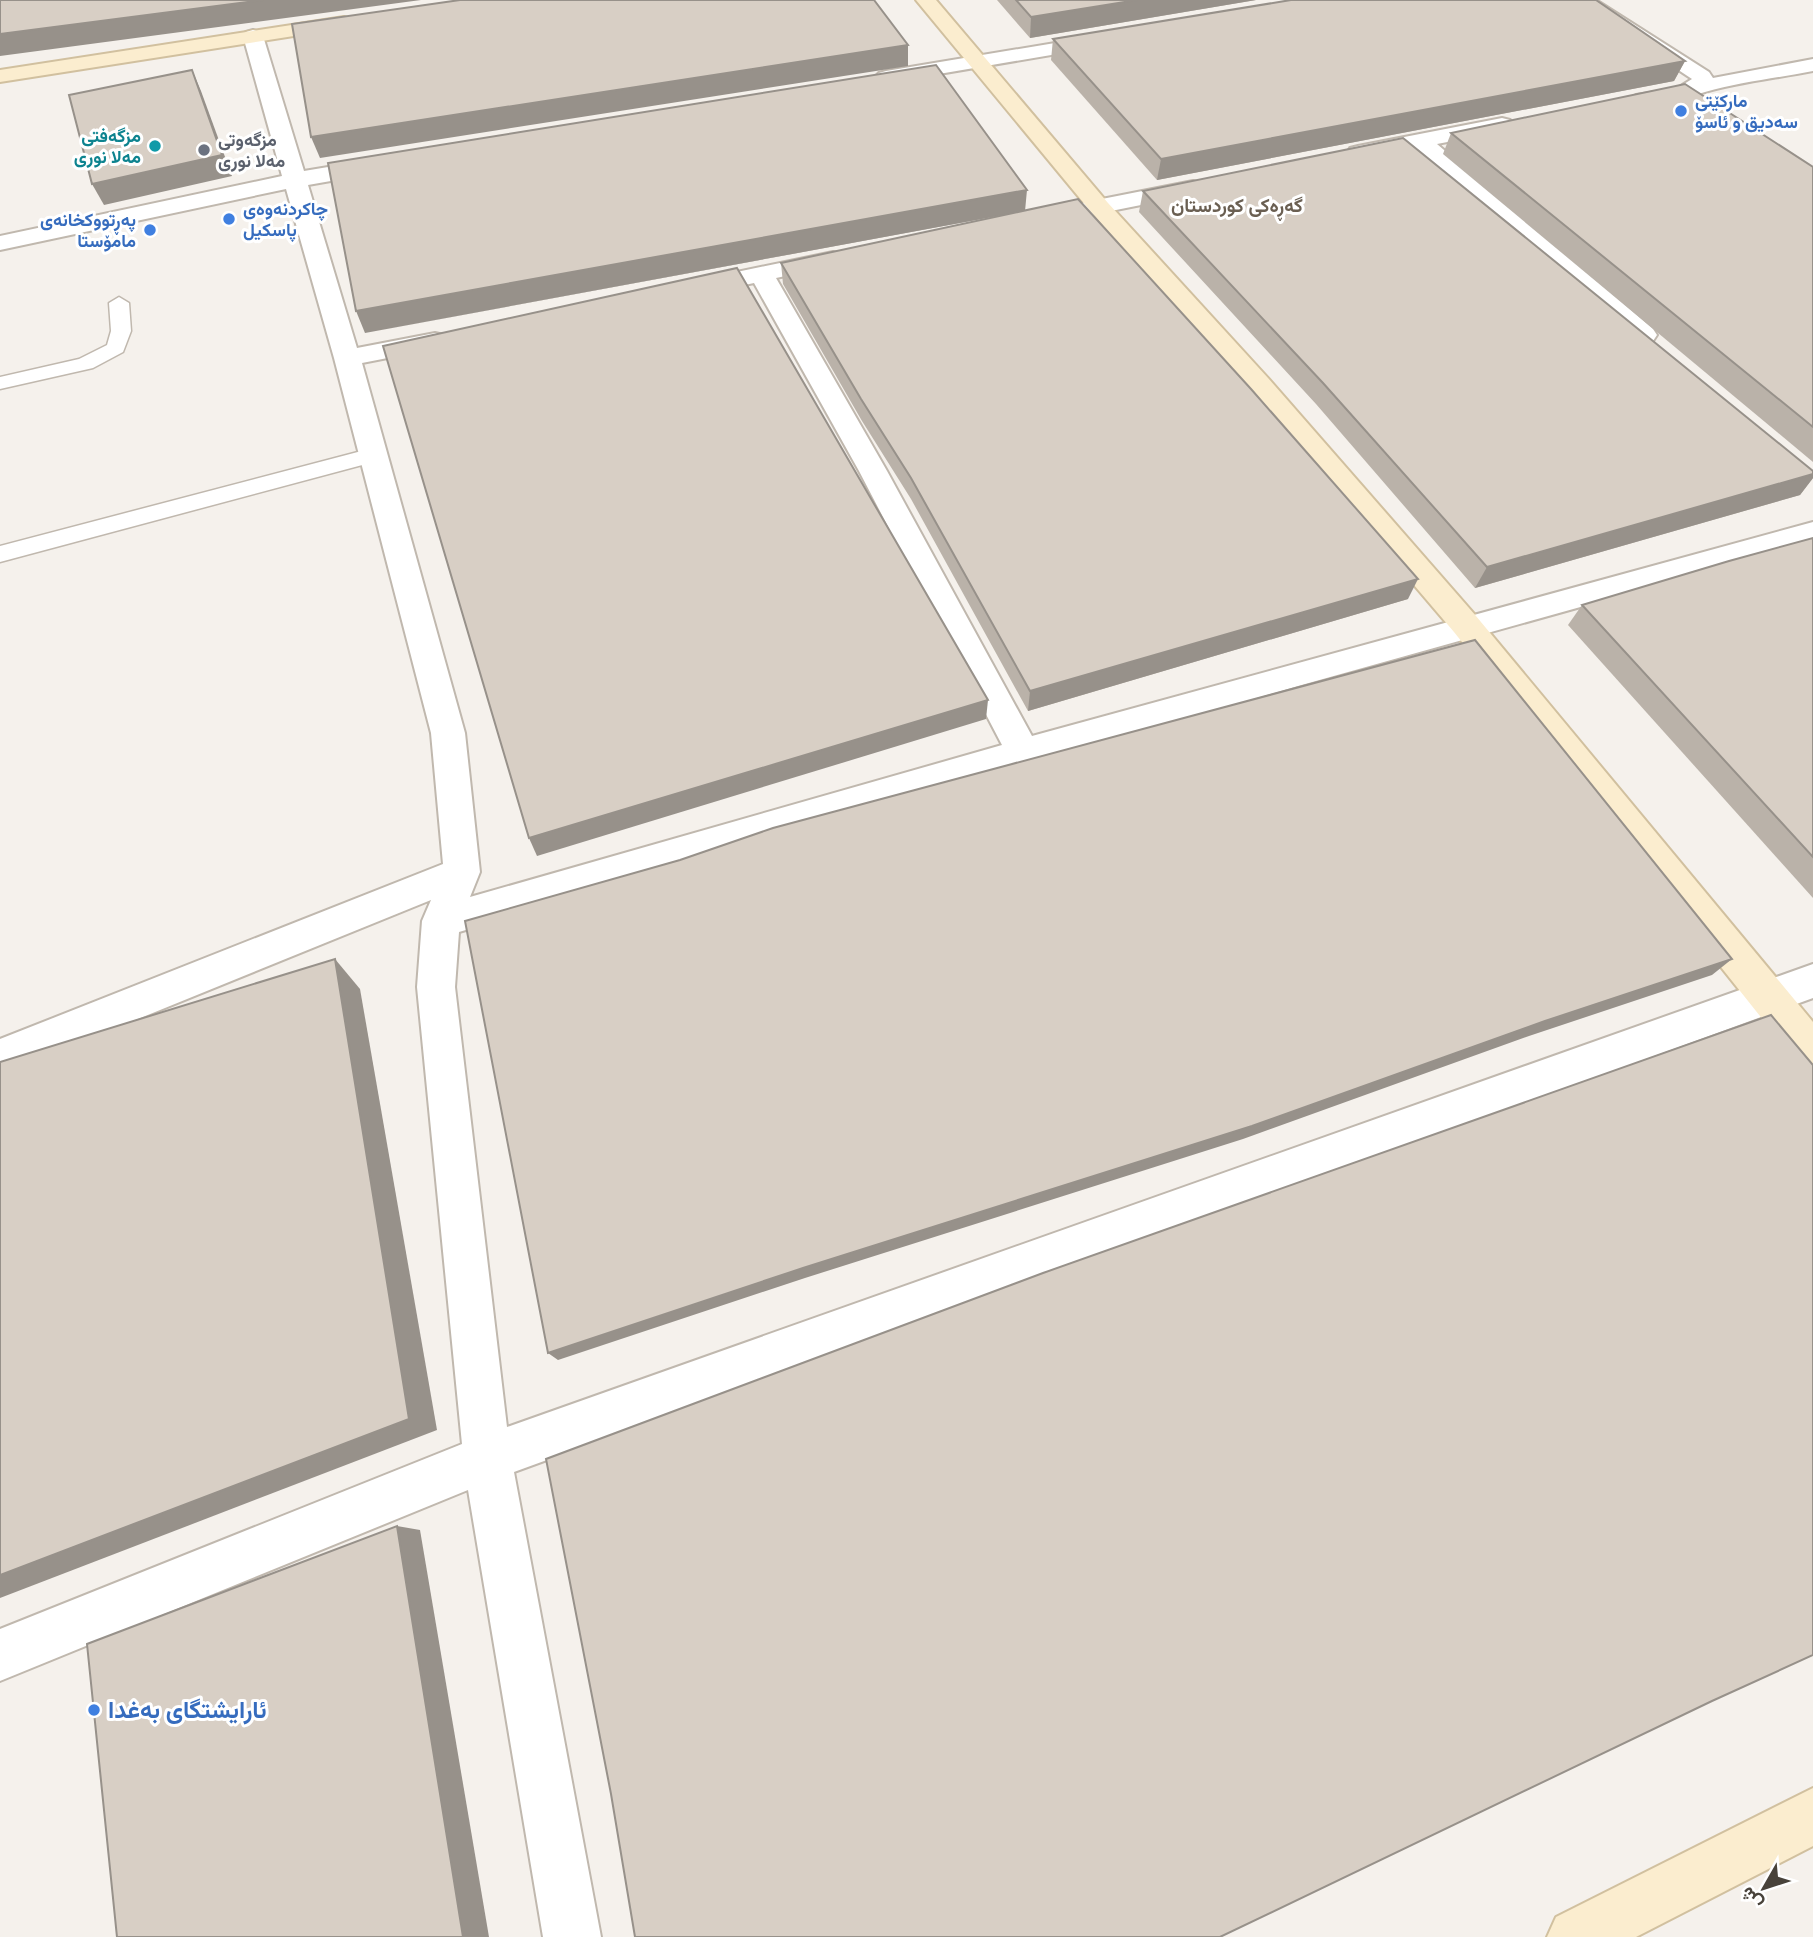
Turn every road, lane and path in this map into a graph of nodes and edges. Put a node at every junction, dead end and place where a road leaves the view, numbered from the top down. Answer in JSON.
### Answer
{"nodes":[{"id":1,"x":926,"y":0,"type":"edge"},
{"id":2,"x":1583,"y":0,"type":"edge"},
{"id":3,"x":361,"y":20,"type":"edge"},
{"id":4,"x":253,"y":36,"type":"junction"},
{"id":5,"x":1129,"y":36,"type":"edge"},
{"id":6,"x":978,"y":61,"type":"junction"},
{"id":7,"x":1813,"y":65,"type":"edge"},
{"id":8,"x":0,"y":76,"type":"edge"},
{"id":9,"x":871,"y":80,"type":"edge"},
{"id":10,"x":1693,"y":97,"type":"junction"},
{"id":11,"x":1628,"y":103,"type":"edge"},
{"id":12,"x":1523,"y":122,"type":"edge"},
{"id":13,"x":1418,"y":140,"type":"junction"},
{"id":14,"x":1338,"y":157,"type":"edge"},
{"id":15,"x":402,"y":161,"type":"edge"},
{"id":16,"x":294,"y":180,"type":"junction"},
{"id":17,"x":1219,"y":182,"type":"edge"},
{"id":18,"x":1100,"y":208,"type":"junction"},
{"id":19,"x":1009,"y":224,"type":"edge"},
{"id":20,"x":0,"y":243,"type":"edge"},
{"id":21,"x":852,"y":255,"type":"edge"},
{"id":22,"x":761,"y":274,"type":"junction"},
{"id":23,"x":667,"y":293,"type":"edge"},
{"id":24,"x":119,"y":303,"type":"dead end"},
{"id":25,"x":454,"y":337,"type":"edge"},
{"id":26,"x":1667,"y":355,"type":"edge"},
{"id":27,"x":347,"y":358,"type":"junction"},
{"id":28,"x":0,"y":383,"type":"edge"},
{"id":29,"x":373,"y":455,"type":"junction"},
{"id":30,"x":1813,"y":531,"type":"edge"},
{"id":31,"x":0,"y":554,"type":"edge"},
{"id":32,"x":1465,"y":624,"type":"junction"},
{"id":33,"x":1022,"y":750,"type":"junction"},
{"id":34,"x":463,"y":872,"type":"junction"},
{"id":35,"x":441,"y":921,"type":"junction"},
{"id":36,"x":1813,"y":981,"type":"edge"},
{"id":37,"x":1769,"y":997,"type":"junction"},
{"id":38,"x":1813,"y":1052,"type":"edge"},
{"id":39,"x":0,"y":1057,"type":"edge"},
{"id":40,"x":487,"y":1458,"type":"junction"},
{"id":41,"x":0,"y":1656,"type":"edge"},
{"id":42,"x":1813,"y":1816,"type":"edge"},
{"id":43,"x":572,"y":1937,"type":"edge"},
{"id":44,"x":1576,"y":1937,"type":"edge"}],
"edges":[{"from":1,"to":6,"type":"street"},
{"from":2,"to":10,"type":"street"},
{"from":3,"to":4,"type":"street"},
{"from":4,"to":8,"type":"street"},
{"from":4,"to":16,"type":"street"},
{"from":5,"to":6,"type":"street"},
{"from":6,"to":9,"type":"street"},
{"from":6,"to":18,"type":"street"},
{"from":7,"to":10,"type":"street"},
{"from":10,"to":11,"type":"street"},
{"from":12,"to":13,"type":"street"},
{"from":13,"to":14,"type":"street"},
{"from":13,"to":26,"type":"street"},
{"from":15,"to":16,"type":"street"},
{"from":16,"to":20,"type":"street"},
{"from":16,"to":27,"type":"street"},
{"from":17,"to":18,"type":"street"},
{"from":18,"to":19,"type":"street"},
{"from":18,"to":32,"type":"street"},
{"from":21,"to":22,"type":"street"},
{"from":22,"to":23,"type":"street"},
{"from":22,"to":33,"type":"street"},
{"from":24,"to":28,"type":"lane"},
{"from":25,"to":27,"type":"street"},
{"from":27,"to":29,"type":"street"},
{"from":29,"to":31,"type":"lane"},
{"from":29,"to":34,"type":"street"},
{"from":30,"to":32,"type":"street"},
{"from":32,"to":33,"type":"street"},
{"from":32,"to":37,"type":"street"},
{"from":33,"to":35,"type":"street"},
{"from":34,"to":35,"type":"street"},
{"from":34,"to":39,"type":"street"},
{"from":35,"to":40,"type":"street"},
{"from":36,"to":37,"type":"street"},
{"from":37,"to":38,"type":"street"},
{"from":37,"to":40,"type":"street"},
{"from":40,"to":41,"type":"street"},
{"from":40,"to":43,"type":"street"},
{"from":42,"to":44,"type":"street"}]}
